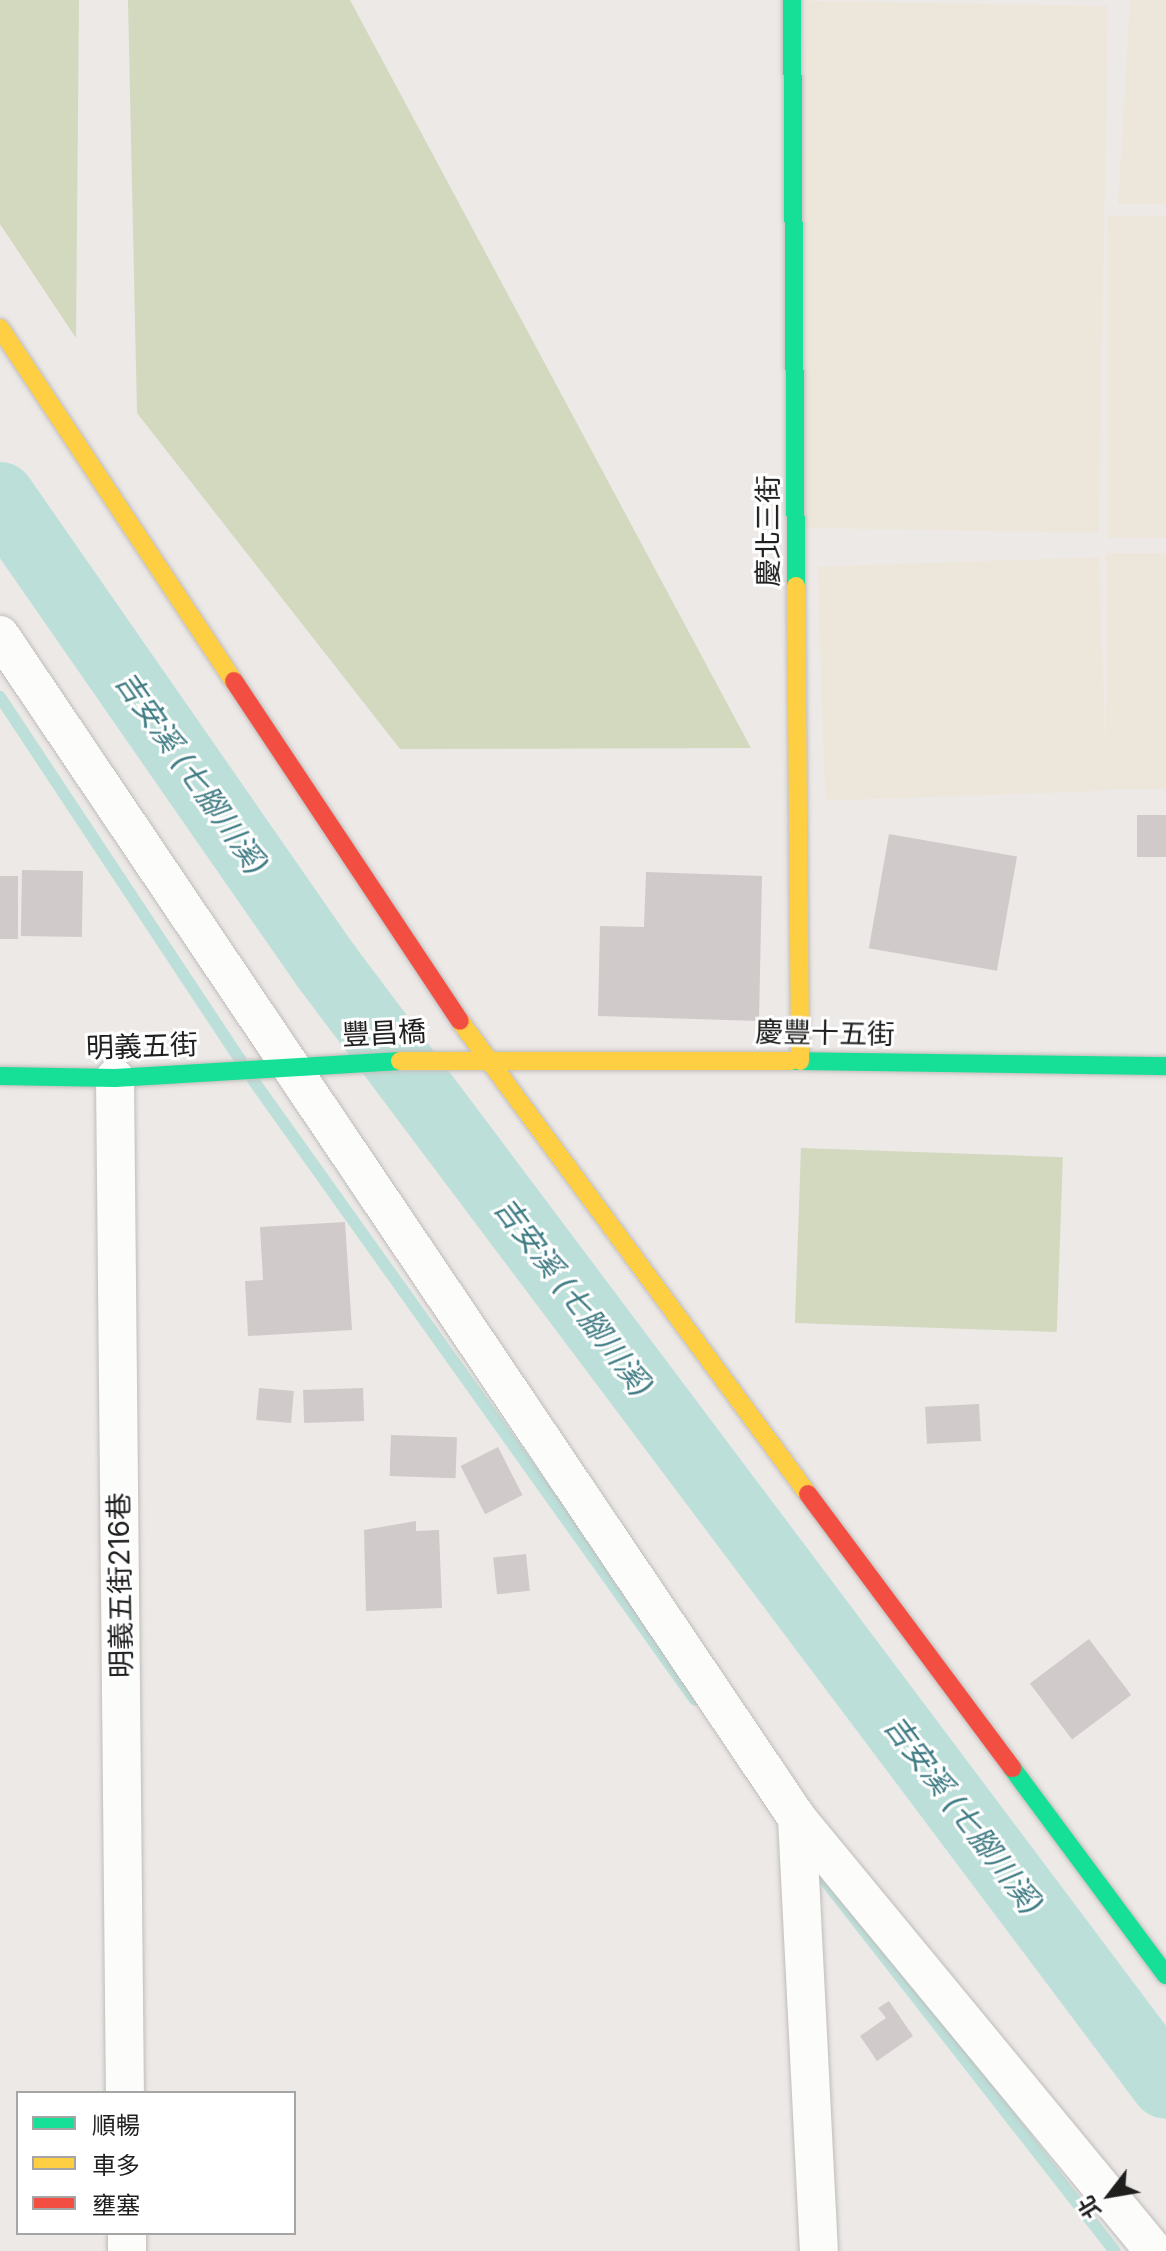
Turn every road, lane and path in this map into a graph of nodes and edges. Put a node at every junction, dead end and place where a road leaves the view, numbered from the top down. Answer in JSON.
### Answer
{"nodes":[{"id":1,"x":792,"y":0,"type":"edge"},
{"id":2,"x":0,"y":328,"type":"edge"},
{"id":3,"x":0,"y":635,"type":"edge"},
{"id":4,"x":483,"y":1056,"type":"junction"},
{"id":5,"x":800,"y":1061,"type":"junction"},
{"id":6,"x":287,"y":1066,"type":"junction"},
{"id":7,"x":1166,"y":1066,"type":"edge"},
{"id":8,"x":0,"y":1076,"type":"edge"},
{"id":9,"x":115,"y":1078,"type":"junction"},
{"id":10,"x":797,"y":1818,"type":"junction"},
{"id":11,"x":1166,"y":1975,"type":"edge"},
{"id":12,"x":125,"y":2091,"type":"edge"},
{"id":13,"x":819,"y":2251,"type":"edge"},
{"id":14,"x":1154,"y":2251,"type":"edge"}],
"edges":[{"from":1,"to":5,"type":"street","name":"慶北三街"},
{"from":2,"to":4,"type":"street"},
{"from":3,"to":6,"type":"street"},
{"from":4,"to":5,"type":"street","name":"慶豐十五街"},
{"from":4,"to":6,"type":"street","name":"豐昌橋"},
{"from":4,"to":11,"type":"street"},
{"from":5,"to":7,"type":"street","name":"慶豐十五街"},
{"from":6,"to":9,"type":"street","name":"明義五街"},
{"from":6,"to":10,"type":"street"},
{"from":8,"to":9,"type":"street","name":"明義五街"},
{"from":9,"to":12,"type":"street","name":"明義五街216巷"},
{"from":10,"to":13,"type":"street"},
{"from":10,"to":14,"type":"street"}]}
